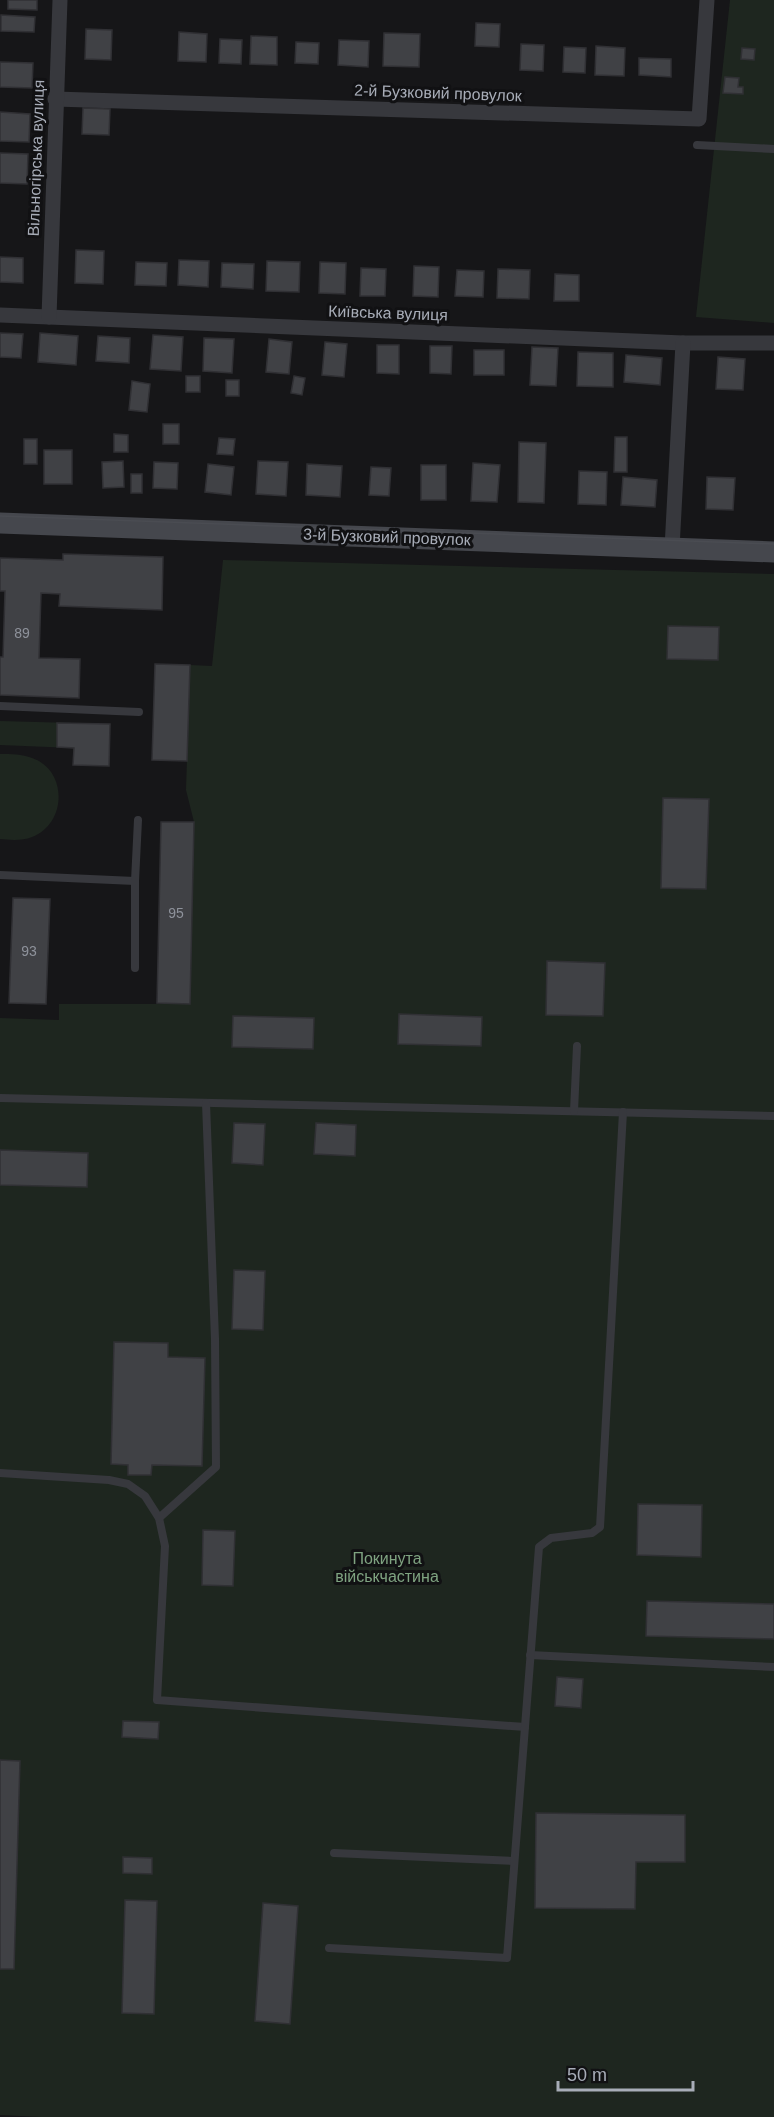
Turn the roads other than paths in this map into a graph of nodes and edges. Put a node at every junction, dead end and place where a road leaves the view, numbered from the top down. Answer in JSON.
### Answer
{"nodes":[{"id":1,"x":60,"y":0,"type":"edge"},
{"id":2,"x":707,"y":0,"type":"edge"},
{"id":3,"x":55,"y":99,"type":"junction"},
{"id":4,"x":697,"y":145,"type":"dead end"},
{"id":5,"x":774,"y":149,"type":"edge"},
{"id":6,"x":0,"y":315,"type":"edge"},
{"id":7,"x":49,"y":317,"type":"junction"},
{"id":8,"x":683,"y":343,"type":"junction"},
{"id":9,"x":774,"y":343,"type":"edge"},
{"id":10,"x":0,"y":523,"type":"edge"},
{"id":11,"x":672,"y":548,"type":"junction"},
{"id":12,"x":774,"y":552,"type":"edge"},
{"id":13,"x":0,"y":706,"type":"edge"},
{"id":14,"x":139,"y":712,"type":"dead end"},
{"id":15,"x":138,"y":820,"type":"dead end"},
{"id":16,"x":0,"y":875,"type":"edge"},
{"id":17,"x":135,"y":880,"type":"junction"},
{"id":18,"x":135,"y":968,"type":"dead end"},
{"id":19,"x":577,"y":1046,"type":"dead end"},
{"id":20,"x":0,"y":1098,"type":"edge"},
{"id":21,"x":206,"y":1102,"type":"junction"},
{"id":22,"x":574,"y":1111,"type":"junction"},
{"id":23,"x":622,"y":1112,"type":"junction"},
{"id":24,"x":774,"y":1116,"type":"edge"},
{"id":25,"x":0,"y":1473,"type":"edge"},
{"id":26,"x":159,"y":1518,"type":"junction"},
{"id":27,"x":530,"y":1655,"type":"junction"},
{"id":28,"x":774,"y":1667,"type":"edge"},
{"id":29,"x":525,"y":1727,"type":"junction"},
{"id":30,"x":334,"y":1853,"type":"dead end"},
{"id":31,"x":514,"y":1861,"type":"junction"},
{"id":32,"x":329,"y":1948,"type":"dead end"}],
"edges":[{"from":1,"to":3,"type":"street","name":"Вільногірська вулиця"},
{"from":2,"to":3,"type":"street","name":"2-й Бузковий провулок"},
{"from":3,"to":7,"type":"street","name":"Вільногірська вулиця"},
{"from":4,"to":5,"type":"lane"},
{"from":6,"to":7,"type":"street","name":"Київська вулиця"},
{"from":7,"to":8,"type":"street","name":"Київська вулиця"},
{"from":8,"to":9,"type":"street","name":"Київська вулиця"},
{"from":8,"to":11,"type":"street"},
{"from":10,"to":11,"type":"street","name":"3-й Бузковий провулок"},
{"from":11,"to":12,"type":"street","name":"3-й Бузковий провулок"},
{"from":13,"to":14,"type":"lane"},
{"from":15,"to":17,"type":"lane"},
{"from":16,"to":17,"type":"lane"},
{"from":17,"to":18,"type":"lane"},
{"from":19,"to":22,"type":"lane"},
{"from":20,"to":21,"type":"lane"},
{"from":21,"to":22,"type":"lane"},
{"from":21,"to":26,"type":"lane"},
{"from":22,"to":23,"type":"lane"},
{"from":23,"to":24,"type":"lane"},
{"from":23,"to":27,"type":"lane"},
{"from":25,"to":26,"type":"lane"},
{"from":26,"to":29,"type":"lane"},
{"from":27,"to":28,"type":"lane"},
{"from":27,"to":29,"type":"lane"},
{"from":29,"to":31,"type":"lane"},
{"from":30,"to":31,"type":"lane"},
{"from":31,"to":32,"type":"lane"}]}
